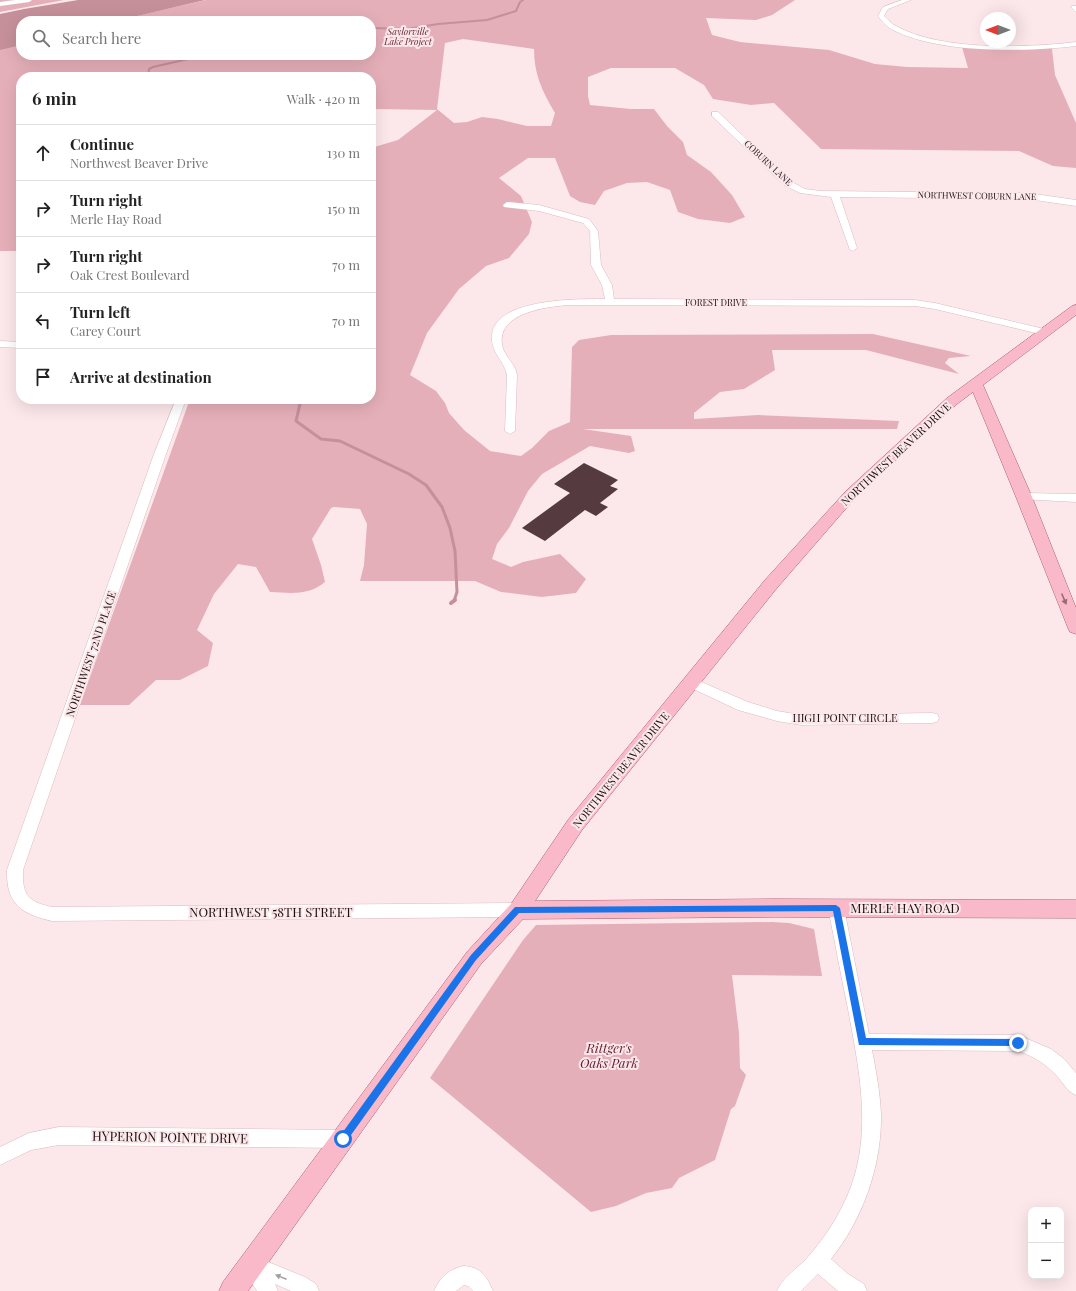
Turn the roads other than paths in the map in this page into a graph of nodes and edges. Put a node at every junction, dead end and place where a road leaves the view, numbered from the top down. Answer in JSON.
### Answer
{"nodes":[{"id":1,"x":28,"y":0,"type":"edge"},
{"id":2,"x":908,"y":0,"type":"edge"},
{"id":3,"x":0,"y":4,"type":"edge"},
{"id":4,"x":1076,"y":44,"type":"edge"},
{"id":5,"x":715,"y":114,"type":"dead end"},
{"id":6,"x":835,"y":195,"type":"junction"},
{"id":7,"x":902,"y":195,"type":"joint"},
{"id":8,"x":1076,"y":203,"type":"edge"},
{"id":9,"x":507,"y":206,"type":"dead end"},
{"id":10,"x":853,"y":248,"type":"dead end"},
{"id":11,"x":610,"y":303,"type":"junction"},
{"id":12,"x":1076,"y":309,"type":"edge"},
{"id":13,"x":1044,"y":332,"type":"junction"},
{"id":14,"x":0,"y":344,"type":"edge"},
{"id":15,"x":16,"y":345,"type":"edge"},
{"id":16,"x":975,"y":384,"type":"junction"},
{"id":17,"x":179,"y":404,"type":"edge"},
{"id":18,"x":510,"y":431,"type":"dead end"},
{"id":19,"x":1024,"y":497,"type":"junction"},
{"id":20,"x":1076,"y":498,"type":"edge"},
{"id":21,"x":1076,"y":598,"type":"edge"},
{"id":22,"x":1076,"y":628,"type":"edge"},
{"id":23,"x":692,"y":683,"type":"junction"},
{"id":24,"x":932,"y":718,"type":"dead end"},
{"id":25,"x":26,"y":906,"type":"joint"},
{"id":26,"x":836,"y":908,"type":"junction"},
{"id":27,"x":1076,"y":909,"type":"edge"},
{"id":28,"x":518,"y":910,"type":"junction"},
{"id":29,"x":862,"y":1042,"type":"junction"},
{"id":30,"x":1076,"y":1087,"type":"edge"},
{"id":31,"x":343,"y":1139,"type":"junction"},
{"id":32,"x":0,"y":1156,"type":"edge"},
{"id":33,"x":818,"y":1260,"type":"junction"},
{"id":34,"x":251,"y":1265,"type":"junction"},
{"id":35,"x":232,"y":1291,"type":"edge"},
{"id":36,"x":268,"y":1291,"type":"edge"},
{"id":37,"x":309,"y":1291,"type":"edge"},
{"id":38,"x":444,"y":1291,"type":"edge"},
{"id":39,"x":483,"y":1291,"type":"edge"},
{"id":40,"x":787,"y":1291,"type":"edge"},
{"id":41,"x":857,"y":1291,"type":"edge"}],
"edges":[{"from":1,"to":3,"type":"street"},
{"from":2,"to":4,"type":"street"},
{"from":5,"to":6,"type":"street","name":"COBURN LANE"},
{"from":6,"to":7,"type":"street","name":"COBURN LANE"},
{"from":6,"to":10,"type":"street"},
{"from":7,"to":8,"type":"street","name":"NORTHWEST COBURN LANE"},
{"from":9,"to":11,"type":"street"},
{"from":11,"to":13,"type":"street","name":"FOREST DRIVE"},
{"from":11,"to":18,"type":"street","name":"FOREST DRIVE"},
{"from":12,"to":13,"type":"main road","name":"NORTHWEST BEAVER DRIVE"},
{"from":13,"to":16,"type":"main road","name":"NORTHWEST BEAVER DRIVE"},
{"from":14,"to":15,"type":"street"},
{"from":16,"to":19,"type":"main road"},
{"from":16,"to":23,"type":"main road","name":"NORTHWEST BEAVER DRIVE"},
{"from":17,"to":25,"type":"street","name":"NORTHWEST 72ND PLACE"},
{"from":19,"to":20,"type":"street"},
{"from":19,"to":21,"type":"main road"},
{"from":19,"to":22,"type":"main road","one_way":true},
{"from":23,"to":24,"type":"street","name":"HIGH POINT CIRCLE"},
{"from":23,"to":28,"type":"main road","name":"NORTHWEST BEAVER DRIVE"},
{"from":25,"to":28,"type":"street","name":"NORTHWEST 58TH STREET"},
{"from":26,"to":27,"type":"main road","name":"MERLE HAY ROAD"},
{"from":26,"to":28,"type":"main road","name":"MERLE HAY ROAD"},
{"from":26,"to":29,"type":"street"},
{"from":28,"to":31,"type":"main road","name":"NORTHWEST BEAVER DRIVE"},
{"from":29,"to":30,"type":"street"},
{"from":29,"to":33,"type":"street"},
{"from":31,"to":32,"type":"street","name":"HYPERION POINTE DRIVE"},
{"from":31,"to":34,"type":"main road","name":"NORTHWEST BEAVER DRIVE"},
{"from":33,"to":40,"type":"street"},
{"from":33,"to":41,"type":"street"},
{"from":34,"to":35,"type":"main road","name":"NORTHWEST BEAVER DRIVE"},
{"from":34,"to":36,"type":"street"},
{"from":37,"to":34,"type":"street","one_way":true},
{"from":38,"to":39,"type":"street"}]}
